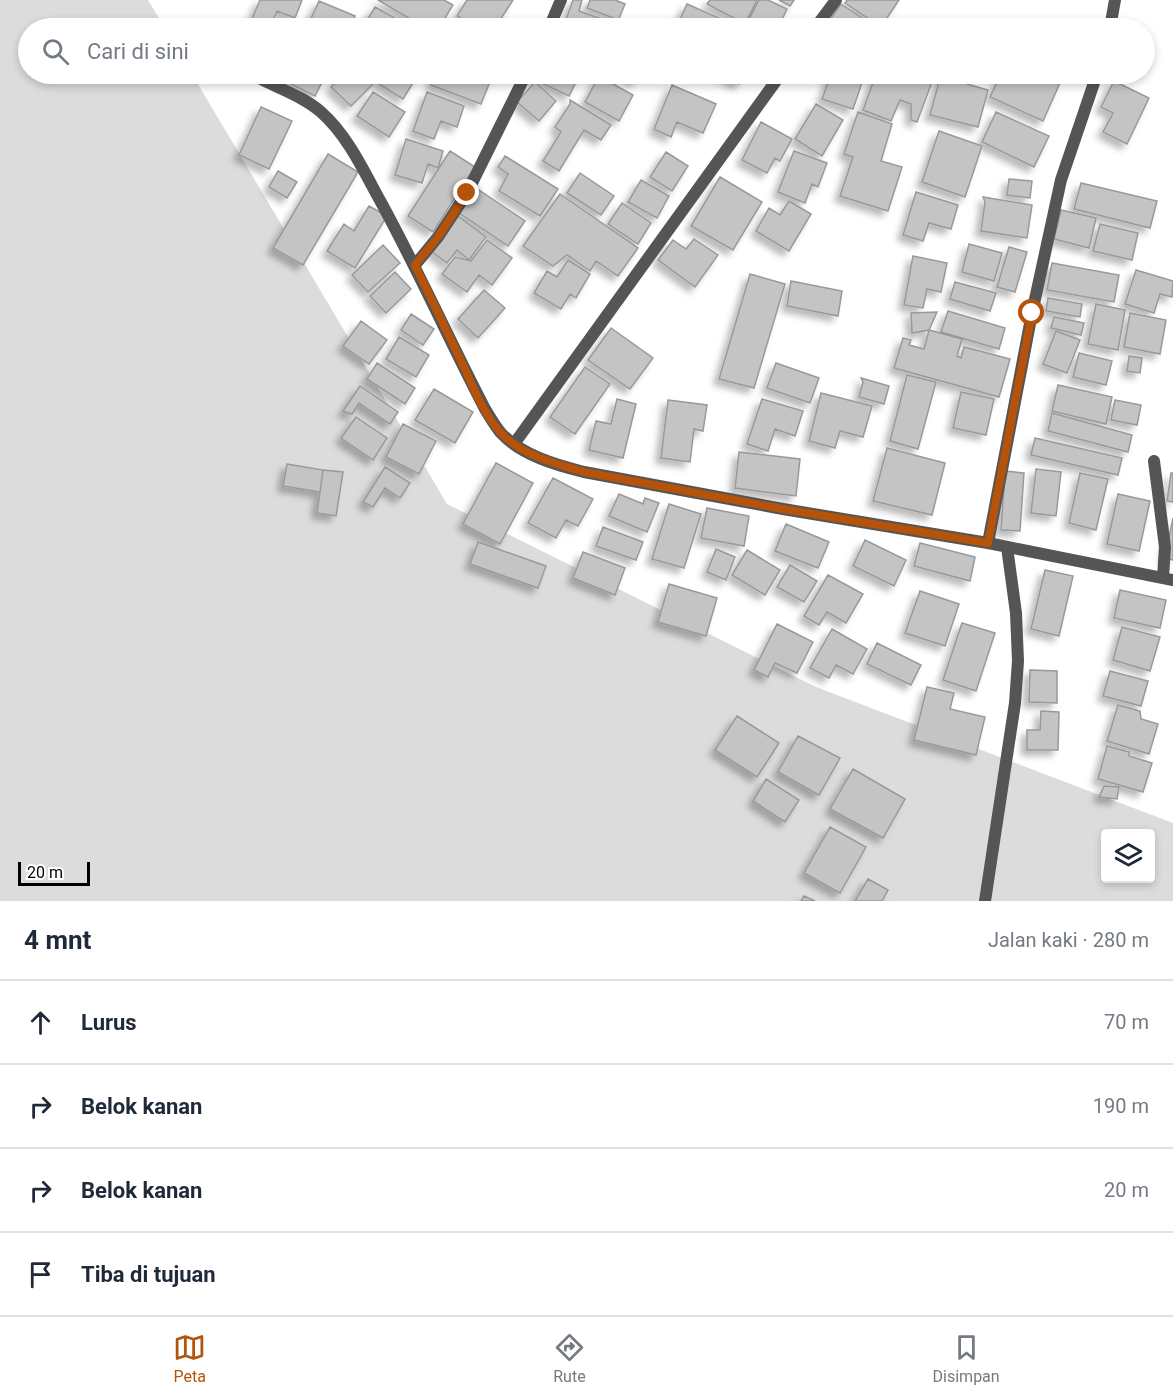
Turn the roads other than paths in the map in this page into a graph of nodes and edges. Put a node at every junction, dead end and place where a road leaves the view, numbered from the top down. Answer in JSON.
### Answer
{"nodes":[{"id":1,"x":561,"y":0,"type":"edge"},
{"id":2,"x":836,"y":0,"type":"edge"},
{"id":3,"x":1115,"y":0,"type":"edge"},
{"id":4,"x":553,"y":18,"type":"edge"},
{"id":5,"x":822,"y":18,"type":"edge"},
{"id":6,"x":1112,"y":18,"type":"edge"},
{"id":7,"x":271,"y":84,"type":"edge"},
{"id":8,"x":521,"y":84,"type":"edge"},
{"id":9,"x":774,"y":84,"type":"edge"},
{"id":10,"x":1094,"y":84,"type":"edge"},
{"id":11,"x":415,"y":265,"type":"junction"},
{"id":12,"x":514,"y":444,"type":"junction"},
{"id":13,"x":1154,"y":461,"type":"dead end"},
{"id":14,"x":988,"y":543,"type":"junction"},
{"id":15,"x":1007,"y":547,"type":"junction"},
{"id":16,"x":1168,"y":578,"type":"edge"},
{"id":17,"x":985,"y":901,"type":"edge"}],
"edges":[{"from":1,"to":4,"type":"street"},
{"from":2,"to":5,"type":"street"},
{"from":3,"to":6,"type":"street"},
{"from":7,"to":11,"type":"street"},
{"from":8,"to":11,"type":"street"},
{"from":9,"to":12,"type":"street"},
{"from":10,"to":14,"type":"street"},
{"from":11,"to":12,"type":"street"},
{"from":12,"to":14,"type":"street"},
{"from":13,"to":16,"type":"street"},
{"from":14,"to":15,"type":"street"},
{"from":15,"to":16,"type":"street"},
{"from":15,"to":17,"type":"street"}]}
